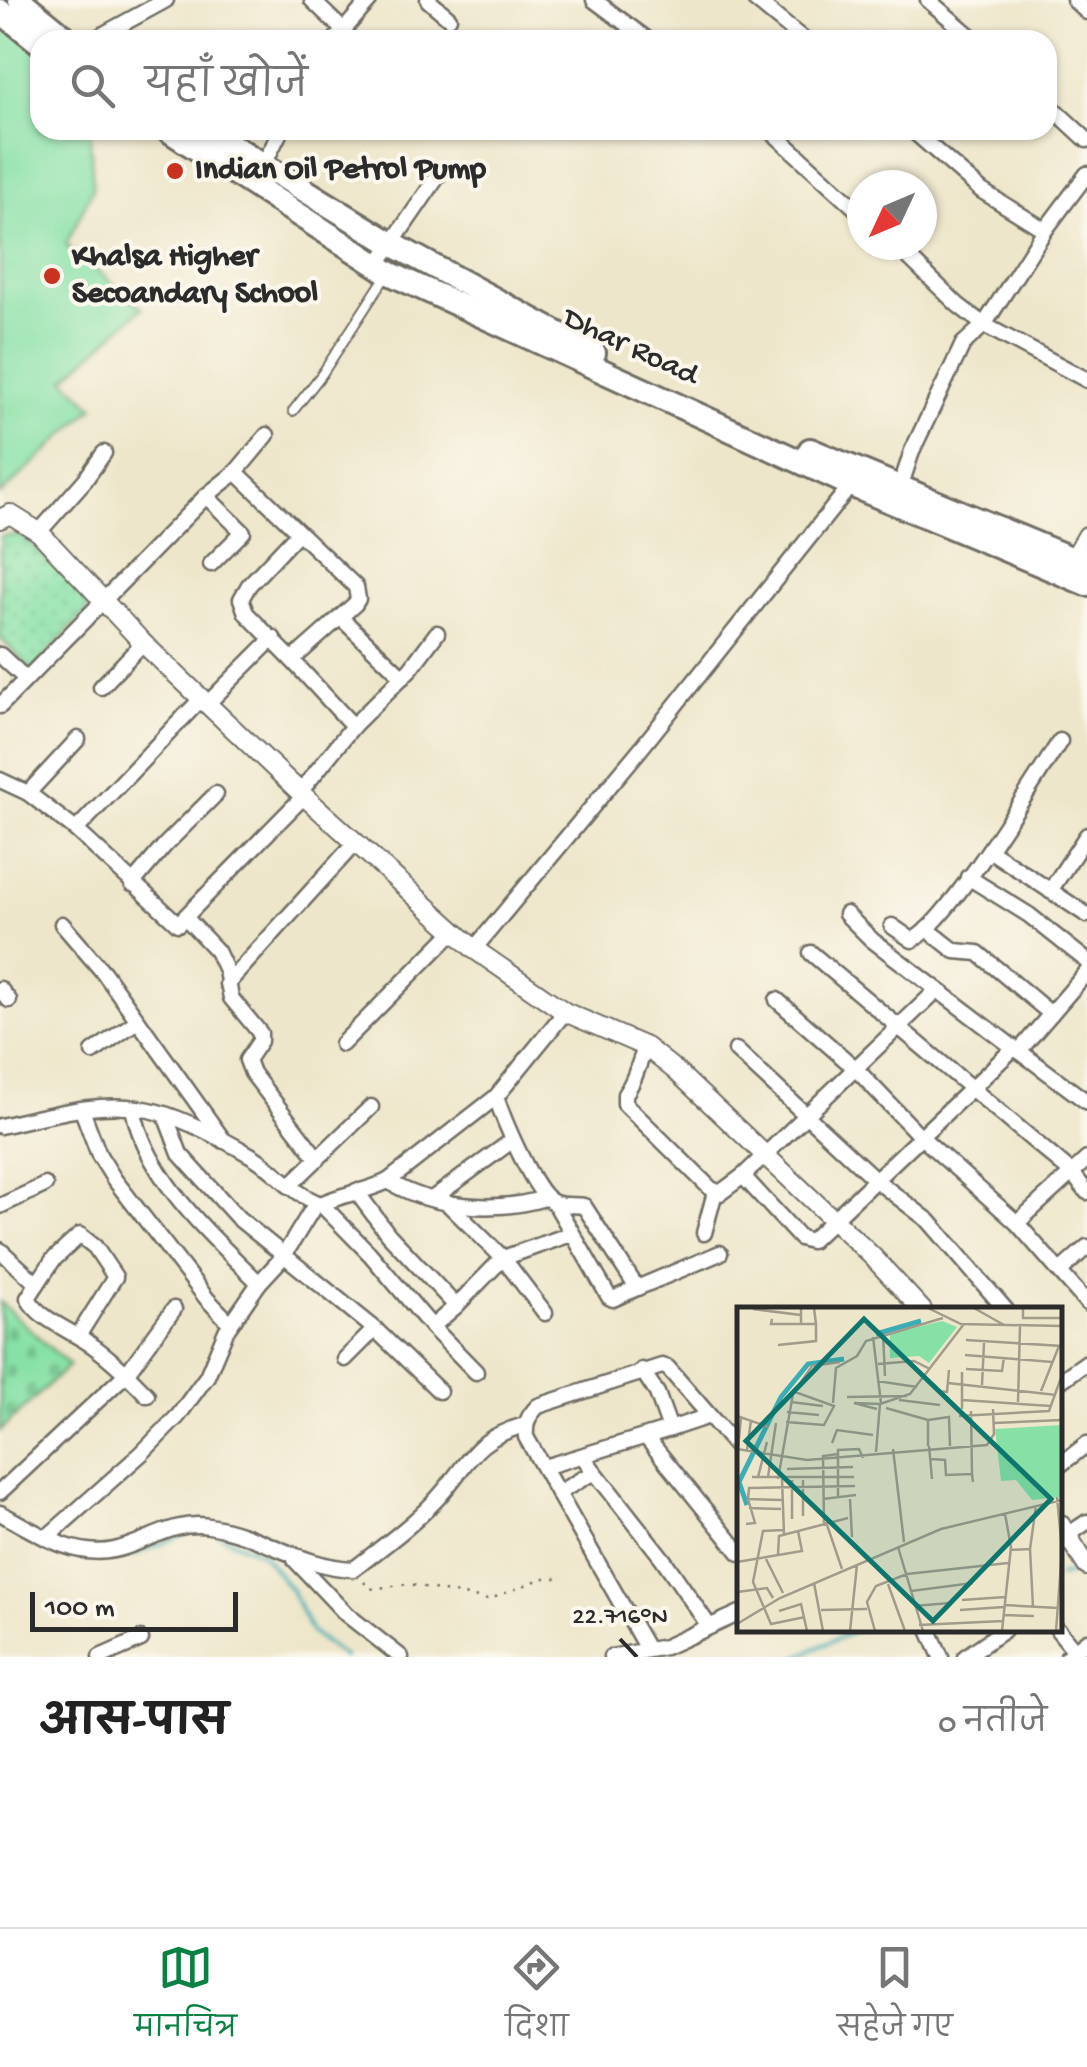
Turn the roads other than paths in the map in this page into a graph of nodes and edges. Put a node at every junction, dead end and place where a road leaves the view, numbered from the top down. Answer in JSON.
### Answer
{"nodes":[{"id":1,"x":20,"y":0,"type":"edge"},
{"id":2,"x":166,"y":0,"type":"edge"},
{"id":3,"x":312,"y":0,"type":"edge"},
{"id":4,"x":370,"y":0,"type":"edge"},
{"id":5,"x":428,"y":0,"type":"edge"},
{"id":6,"x":594,"y":0,"type":"edge"},
{"id":7,"x":755,"y":0,"type":"edge"},
{"id":8,"x":928,"y":0,"type":"edge"},
{"id":9,"x":1074,"y":0,"type":"edge"},
{"id":10,"x":0,"y":11,"type":"edge"},
{"id":11,"x":1087,"y":12,"type":"edge"},
{"id":12,"x":449,"y":18,"type":"dead end"},
{"id":13,"x":58,"y":30,"type":"edge"},
{"id":14,"x":110,"y":30,"type":"edge"},
{"id":15,"x":335,"y":30,"type":"edge"},
{"id":16,"x":343,"y":30,"type":"edge"},
{"id":17,"x":634,"y":30,"type":"edge"},
{"id":18,"x":792,"y":30,"type":"edge"},
{"id":19,"x":962,"y":30,"type":"edge"},
{"id":20,"x":30,"y":35,"type":"edge"},
{"id":21,"x":1057,"y":112,"type":"edge"},
{"id":22,"x":183,"y":140,"type":"edge"},
{"id":23,"x":223,"y":140,"type":"edge"},
{"id":24,"x":276,"y":140,"type":"edge"},
{"id":25,"x":781,"y":140,"type":"edge"},
{"id":26,"x":923,"y":140,"type":"edge"},
{"id":27,"x":1087,"y":140,"type":"edge"},
{"id":28,"x":264,"y":166,"type":"junction"},
{"id":29,"x":1087,"y":174,"type":"edge"},
{"id":30,"x":438,"y":176,"type":"dead end"},
{"id":31,"x":847,"y":200,"type":"edge"},
{"id":32,"x":1045,"y":230,"type":"junction"},
{"id":33,"x":392,"y":244,"type":"junction"},
{"id":34,"x":911,"y":260,"type":"edge"},
{"id":35,"x":383,"y":269,"type":"junction"},
{"id":36,"x":984,"y":325,"type":"junction"},
{"id":37,"x":1087,"y":380,"type":"edge"},
{"id":38,"x":293,"y":411,"type":"dead end"},
{"id":39,"x":267,"y":435,"type":"dead end"},
{"id":40,"x":104,"y":453,"type":"dead end"},
{"id":41,"x":236,"y":472,"type":"junction"},
{"id":42,"x":851,"y":485,"type":"junction"},
{"id":43,"x":900,"y":488,"type":"junction"},
{"id":44,"x":206,"y":496,"type":"junction"},
{"id":45,"x":0,"y":519,"type":"edge"},
{"id":46,"x":39,"y":532,"type":"junction"},
{"id":47,"x":298,"y":533,"type":"junction"},
{"id":48,"x":1087,"y":536,"type":"edge"},
{"id":49,"x":211,"y":564,"type":"dead end"},
{"id":50,"x":1075,"y":566,"type":"edge"},
{"id":51,"x":1087,"y":584,"type":"edge"},
{"id":52,"x":103,"y":602,"type":"junction"},
{"id":53,"x":340,"y":617,"type":"junction"},
{"id":54,"x":437,"y":633,"type":"dead end"},
{"id":55,"x":273,"y":638,"type":"junction"},
{"id":56,"x":143,"y":642,"type":"junction"},
{"id":57,"x":0,"y":655,"type":"edge"},
{"id":58,"x":292,"y":660,"type":"junction"},
{"id":59,"x":403,"y":677,"type":"junction"},
{"id":60,"x":26,"y":679,"type":"junction"},
{"id":61,"x":101,"y":687,"type":"dead end"},
{"id":62,"x":205,"y":701,"type":"junction"},
{"id":63,"x":0,"y":706,"type":"edge"},
{"id":64,"x":353,"y":726,"type":"junction"},
{"id":65,"x":78,"y":740,"type":"dead end"},
{"id":66,"x":1060,"y":742,"type":"dead end"},
{"id":67,"x":0,"y":780,"type":"edge"},
{"id":68,"x":28,"y":793,"type":"junction"},
{"id":69,"x":216,"y":794,"type":"dead end"},
{"id":70,"x":302,"y":794,"type":"junction"},
{"id":71,"x":76,"y":830,"type":"junction"},
{"id":72,"x":1087,"y":835,"type":"edge"},
{"id":73,"x":355,"y":843,"type":"junction"},
{"id":74,"x":989,"y":850,"type":"junction"},
{"id":75,"x":968,"y":877,"type":"junction"},
{"id":76,"x":132,"y":884,"type":"junction"},
{"id":77,"x":1050,"y":891,"type":"junction"},
{"id":78,"x":846,"y":914,"type":"dead end"},
{"id":79,"x":1087,"y":915,"type":"edge"},
{"id":80,"x":185,"y":916,"type":"junction"},
{"id":81,"x":62,"y":924,"type":"dead end"},
{"id":82,"x":892,"y":926,"type":"dead end"},
{"id":83,"x":928,"y":929,"type":"junction"},
{"id":84,"x":454,"y":931,"type":"junction"},
{"id":85,"x":474,"y":949,"type":"junction"},
{"id":86,"x":811,"y":953,"type":"dead end"},
{"id":87,"x":1087,"y":961,"type":"edge"},
{"id":88,"x":1087,"y":972,"type":"edge"},
{"id":89,"x":227,"y":984,"type":"junction"},
{"id":90,"x":937,"y":990,"type":"junction"},
{"id":91,"x":777,"y":1000,"type":"dead end"},
{"id":92,"x":565,"y":1012,"type":"junction"},
{"id":93,"x":1052,"y":1014,"type":"junction"},
{"id":94,"x":138,"y":1022,"type":"junction"},
{"id":95,"x":898,"y":1027,"type":"junction"},
{"id":96,"x":342,"y":1044,"type":"dead end"},
{"id":97,"x":646,"y":1047,"type":"junction"},
{"id":98,"x":1016,"y":1049,"type":"junction"},
{"id":99,"x":736,"y":1050,"type":"dead end"},
{"id":100,"x":93,"y":1052,"type":"dead end"},
{"id":101,"x":856,"y":1069,"type":"junction"},
{"id":102,"x":970,"y":1089,"type":"junction"},
{"id":103,"x":496,"y":1097,"type":"junction"},
{"id":104,"x":1087,"y":1102,"type":"edge"},
{"id":105,"x":134,"y":1108,"type":"junction"},
{"id":106,"x":371,"y":1108,"type":"dead end"},
{"id":107,"x":82,"y":1110,"type":"junction"},
{"id":108,"x":807,"y":1112,"type":"junction"},
{"id":109,"x":165,"y":1115,"type":"junction"},
{"id":110,"x":0,"y":1126,"type":"edge"},
{"id":111,"x":920,"y":1136,"type":"junction"},
{"id":112,"x":513,"y":1140,"type":"junction"},
{"id":113,"x":225,"y":1142,"type":"junction"},
{"id":114,"x":765,"y":1154,"type":"junction"},
{"id":115,"x":1087,"y":1158,"type":"edge"},
{"id":116,"x":318,"y":1159,"type":"junction"},
{"id":117,"x":1072,"y":1173,"type":"junction"},
{"id":118,"x":742,"y":1176,"type":"junction"},
{"id":119,"x":877,"y":1180,"type":"junction"},
{"id":120,"x":388,"y":1181,"type":"junction"},
{"id":121,"x":45,"y":1185,"type":"dead end"},
{"id":122,"x":289,"y":1186,"type":"junction"},
{"id":123,"x":356,"y":1190,"type":"junction"},
{"id":124,"x":716,"y":1192,"type":"junction"},
{"id":125,"x":1087,"y":1192,"type":"edge"},
{"id":126,"x":439,"y":1200,"type":"junction"},
{"id":127,"x":551,"y":1201,"type":"junction"},
{"id":128,"x":318,"y":1204,"type":"junction"},
{"id":129,"x":0,"y":1206,"type":"edge"},
{"id":130,"x":833,"y":1222,"type":"junction"},
{"id":131,"x":1017,"y":1224,"type":"junction"},
{"id":132,"x":704,"y":1233,"type":"dead end"},
{"id":133,"x":570,"y":1234,"type":"junction"},
{"id":134,"x":1087,"y":1248,"type":"edge"},
{"id":135,"x":0,"y":1250,"type":"edge"},
{"id":136,"x":720,"y":1253,"type":"dead end"},
{"id":137,"x":283,"y":1257,"type":"junction"},
{"id":138,"x":503,"y":1258,"type":"junction"},
{"id":139,"x":1060,"y":1271,"type":"junction"},
{"id":140,"x":37,"y":1284,"type":"junction"},
{"id":141,"x":259,"y":1284,"type":"junction"},
{"id":142,"x":637,"y":1288,"type":"junction"},
{"id":143,"x":1087,"y":1303,"type":"edge"},
{"id":144,"x":456,"y":1306,"type":"junction"},
{"id":145,"x":919,"y":1307,"type":"edge"},
{"id":146,"x":1003,"y":1307,"type":"edge"},
{"id":147,"x":174,"y":1309,"type":"dead end"},
{"id":148,"x":546,"y":1313,"type":"dead end"},
{"id":149,"x":232,"y":1324,"type":"junction"},
{"id":150,"x":432,"y":1327,"type":"junction"},
{"id":151,"x":375,"y":1329,"type":"junction"},
{"id":152,"x":78,"y":1336,"type":"junction"},
{"id":153,"x":345,"y":1359,"type":"dead end"},
{"id":154,"x":1087,"y":1362,"type":"edge"},
{"id":155,"x":642,"y":1370,"type":"junction"},
{"id":156,"x":476,"y":1372,"type":"dead end"},
{"id":157,"x":127,"y":1373,"type":"junction"},
{"id":158,"x":1062,"y":1380,"type":"edge"},
{"id":159,"x":438,"y":1391,"type":"dead end"},
{"id":160,"x":147,"y":1395,"type":"dead end"},
{"id":161,"x":709,"y":1416,"type":"junction"},
{"id":162,"x":525,"y":1425,"type":"junction"},
{"id":163,"x":670,"y":1429,"type":"junction"},
{"id":164,"x":646,"y":1436,"type":"junction"},
{"id":165,"x":1087,"y":1444,"type":"edge"},
{"id":166,"x":737,"y":1448,"type":"edge"},
{"id":167,"x":582,"y":1457,"type":"junction"},
{"id":168,"x":1062,"y":1464,"type":"edge"},
{"id":169,"x":544,"y":1468,"type":"junction"},
{"id":170,"x":594,"y":1472,"type":"junction"},
{"id":171,"x":0,"y":1492,"type":"edge"},
{"id":172,"x":558,"y":1492,"type":"junction"},
{"id":173,"x":0,"y":1512,"type":"edge"},
{"id":174,"x":1087,"y":1522,"type":"edge"},
{"id":175,"x":1062,"y":1533,"type":"edge"},
{"id":176,"x":46,"y":1538,"type":"junction"},
{"id":177,"x":737,"y":1549,"type":"edge"},
{"id":178,"x":288,"y":1554,"type":"junction"},
{"id":179,"x":1083,"y":1560,"type":"edge"},
{"id":180,"x":737,"y":1615,"type":"edge"},
{"id":181,"x":709,"y":1626,"type":"junction"},
{"id":182,"x":930,"y":1632,"type":"edge"},
{"id":183,"x":1001,"y":1632,"type":"edge"},
{"id":184,"x":141,"y":1639,"type":"dead end"},
{"id":185,"x":647,"y":1648,"type":"junction"},
{"id":186,"x":100,"y":1657,"type":"edge"},
{"id":187,"x":401,"y":1657,"type":"edge"},
{"id":188,"x":611,"y":1657,"type":"edge"},
{"id":189,"x":941,"y":1657,"type":"edge"},
{"id":190,"x":965,"y":1657,"type":"edge"}],
"edges":[{"from":1,"to":13,"type":"main road"},
{"from":2,"to":14,"type":"street"},
{"from":3,"to":15,"type":"street"},
{"from":4,"to":16,"type":"street"},
{"from":5,"to":12,"type":"street"},
{"from":6,"to":17,"type":"street"},
{"from":7,"to":18,"type":"street"},
{"from":8,"to":19,"type":"street"},
{"from":9,"to":11,"type":"street"},
{"from":10,"to":20,"type":"main road"},
{"from":21,"to":27,"type":"street"},
{"from":22,"to":35,"type":"main road","name":"Dhar Road"},
{"from":23,"to":28,"type":"main road","name":"Dhar Road"},
{"from":24,"to":28,"type":"street"},
{"from":25,"to":31,"type":"street"},
{"from":26,"to":32,"type":"street"},
{"from":28,"to":33,"type":"main road","name":"Dhar Road"},
{"from":29,"to":32,"type":"street"},
{"from":30,"to":33,"type":"street"},
{"from":32,"to":36,"type":"street"},
{"from":33,"to":35,"type":"street"},
{"from":33,"to":43,"type":"main road","name":"Dhar Road"},
{"from":34,"to":36,"type":"street"},
{"from":35,"to":38,"type":"lane"},
{"from":35,"to":42,"type":"main road","name":"Dhar Road"},
{"from":36,"to":37,"type":"street"},
{"from":36,"to":43,"type":"street"},
{"from":39,"to":41,"type":"street"},
{"from":40,"to":46,"type":"street"},
{"from":41,"to":44,"type":"street"},
{"from":41,"to":47,"type":"street"},
{"from":42,"to":50,"type":"main road","name":"Dhar Road"},
{"from":42,"to":85,"type":"street"},
{"from":43,"to":50,"type":"main road","name":"Dhar Road"},
{"from":44,"to":49,"type":"street"},
{"from":44,"to":52,"type":"street"},
{"from":45,"to":46,"type":"street"},
{"from":46,"to":52,"type":"street"},
{"from":47,"to":53,"type":"street"},
{"from":47,"to":55,"type":"street"},
{"from":48,"to":50,"type":"street"},
{"from":50,"to":51,"type":"main road","name":"Dhar Road"},
{"from":52,"to":56,"type":"street"},
{"from":52,"to":60,"type":"street"},
{"from":53,"to":58,"type":"street"},
{"from":53,"to":59,"type":"street"},
{"from":54,"to":59,"type":"street"},
{"from":55,"to":58,"type":"street"},
{"from":55,"to":62,"type":"street"},
{"from":56,"to":61,"type":"street"},
{"from":56,"to":62,"type":"street"},
{"from":57,"to":60,"type":"street"},
{"from":58,"to":64,"type":"street"},
{"from":59,"to":64,"type":"street"},
{"from":60,"to":63,"type":"street"},
{"from":62,"to":70,"type":"street"},
{"from":62,"to":71,"type":"street"},
{"from":64,"to":70,"type":"street"},
{"from":65,"to":68,"type":"street"},
{"from":66,"to":74,"type":"street"},
{"from":67,"to":68,"type":"street"},
{"from":68,"to":71,"type":"street"},
{"from":69,"to":76,"type":"street"},
{"from":70,"to":73,"type":"street"},
{"from":70,"to":80,"type":"street"},
{"from":71,"to":76,"type":"street"},
{"from":72,"to":77,"type":"street"},
{"from":73,"to":84,"type":"street"},
{"from":73,"to":89,"type":"street"},
{"from":74,"to":75,"type":"street"},
{"from":74,"to":77,"type":"street"},
{"from":75,"to":83,"type":"street"},
{"from":75,"to":87,"type":"street"},
{"from":76,"to":80,"type":"street"},
{"from":77,"to":79,"type":"street"},
{"from":78,"to":90,"type":"street"},
{"from":80,"to":89,"type":"street"},
{"from":81,"to":94,"type":"street"},
{"from":82,"to":83,"type":"street"},
{"from":83,"to":93,"type":"street"},
{"from":84,"to":85,"type":"street"},
{"from":84,"to":96,"type":"street"},
{"from":85,"to":92,"type":"street"},
{"from":86,"to":95,"type":"street"},
{"from":88,"to":93,"type":"street"},
{"from":89,"to":116,"type":"street"},
{"from":90,"to":95,"type":"street"},
{"from":90,"to":98,"type":"street"},
{"from":91,"to":101,"type":"street"},
{"from":92,"to":97,"type":"street"},
{"from":92,"to":103,"type":"street"},
{"from":93,"to":98,"type":"street"},
{"from":94,"to":100,"type":"street"},
{"from":94,"to":113,"type":"street"},
{"from":95,"to":101,"type":"street"},
{"from":95,"to":102,"type":"street"},
{"from":97,"to":114,"type":"street"},
{"from":97,"to":124,"type":"street"},
{"from":98,"to":102,"type":"street"},
{"from":98,"to":104,"type":"street"},
{"from":99,"to":108,"type":"street"},
{"from":101,"to":108,"type":"street"},
{"from":101,"to":111,"type":"street"},
{"from":102,"to":111,"type":"street"},
{"from":102,"to":117,"type":"street"},
{"from":103,"to":112,"type":"street"},
{"from":103,"to":120,"type":"street"},
{"from":105,"to":107,"type":"street"},
{"from":105,"to":109,"type":"street"},
{"from":105,"to":141,"type":"street"},
{"from":106,"to":116,"type":"street"},
{"from":107,"to":110,"type":"street"},
{"from":107,"to":149,"type":"street"},
{"from":108,"to":114,"type":"street"},
{"from":108,"to":119,"type":"street"},
{"from":109,"to":113,"type":"street"},
{"from":109,"to":137,"type":"street"},
{"from":111,"to":119,"type":"street"},
{"from":111,"to":131,"type":"street"},
{"from":112,"to":126,"type":"street"},
{"from":112,"to":127,"type":"street"},
{"from":113,"to":122,"type":"street"},
{"from":114,"to":118,"type":"street"},
{"from":114,"to":130,"type":"street"},
{"from":115,"to":117,"type":"street"},
{"from":116,"to":122,"type":"street"},
{"from":117,"to":125,"type":"street"},
{"from":117,"to":131,"type":"street"},
{"from":118,"to":124,"type":"street"},
{"from":118,"to":130,"type":"street"},
{"from":119,"to":130,"type":"street"},
{"from":119,"to":146,"type":"street"},
{"from":120,"to":123,"type":"street"},
{"from":120,"to":126,"type":"street"},
{"from":121,"to":129,"type":"street"},
{"from":122,"to":128,"type":"street"},
{"from":123,"to":128,"type":"street"},
{"from":123,"to":144,"type":"street"},
{"from":124,"to":132,"type":"street"},
{"from":126,"to":127,"type":"street"},
{"from":126,"to":138,"type":"street"},
{"from":127,"to":133,"type":"street"},
{"from":127,"to":142,"type":"street"},
{"from":128,"to":137,"type":"street"},
{"from":128,"to":150,"type":"street"},
{"from":130,"to":145,"type":"street"},
{"from":131,"to":139,"type":"street"},
{"from":133,"to":138,"type":"street"},
{"from":133,"to":142,"type":"street"},
{"from":134,"to":139,"type":"street"},
{"from":135,"to":140,"type":"street"},
{"from":136,"to":142,"type":"street"},
{"from":137,"to":141,"type":"street"},
{"from":137,"to":151,"type":"street"},
{"from":138,"to":144,"type":"street"},
{"from":138,"to":148,"type":"street"},
{"from":139,"to":143,"type":"street"},
{"from":140,"to":152,"type":"street"},
{"from":140,"to":152,"type":"street"},
{"from":141,"to":149,"type":"street"},
{"from":144,"to":150,"type":"street"},
{"from":147,"to":157,"type":"street"},
{"from":149,"to":176,"type":"street"},
{"from":150,"to":156,"type":"street"},
{"from":151,"to":153,"type":"street"},
{"from":151,"to":159,"type":"street"},
{"from":152,"to":157,"type":"street"},
{"from":154,"to":158,"type":"street"},
{"from":155,"to":161,"type":"street"},
{"from":155,"to":162,"type":"street"},
{"from":155,"to":163,"type":"street"},
{"from":157,"to":160,"type":"street"},
{"from":157,"to":171,"type":"street"},
{"from":161,"to":163,"type":"street"},
{"from":161,"to":166,"type":"street"},
{"from":162,"to":169,"type":"street"},
{"from":162,"to":178,"type":"street"},
{"from":163,"to":164,"type":"street"},
{"from":164,"to":167,"type":"street"},
{"from":164,"to":177,"type":"street"},
{"from":165,"to":168,"type":"street"},
{"from":167,"to":169,"type":"street"},
{"from":167,"to":170,"type":"street"},
{"from":169,"to":172,"type":"street"},
{"from":170,"to":172,"type":"street"},
{"from":170,"to":181,"type":"street"},
{"from":172,"to":185,"type":"street"},
{"from":173,"to":176,"type":"street"},
{"from":174,"to":175,"type":"street"},
{"from":175,"to":179,"type":"street"},
{"from":176,"to":178,"type":"street"},
{"from":178,"to":187,"type":"street"},
{"from":180,"to":181,"type":"street"},
{"from":181,"to":185,"type":"street"},
{"from":182,"to":189,"type":"street"},
{"from":183,"to":190,"type":"street"},
{"from":184,"to":186,"type":"street"},
{"from":185,"to":188,"type":"street"}]}
